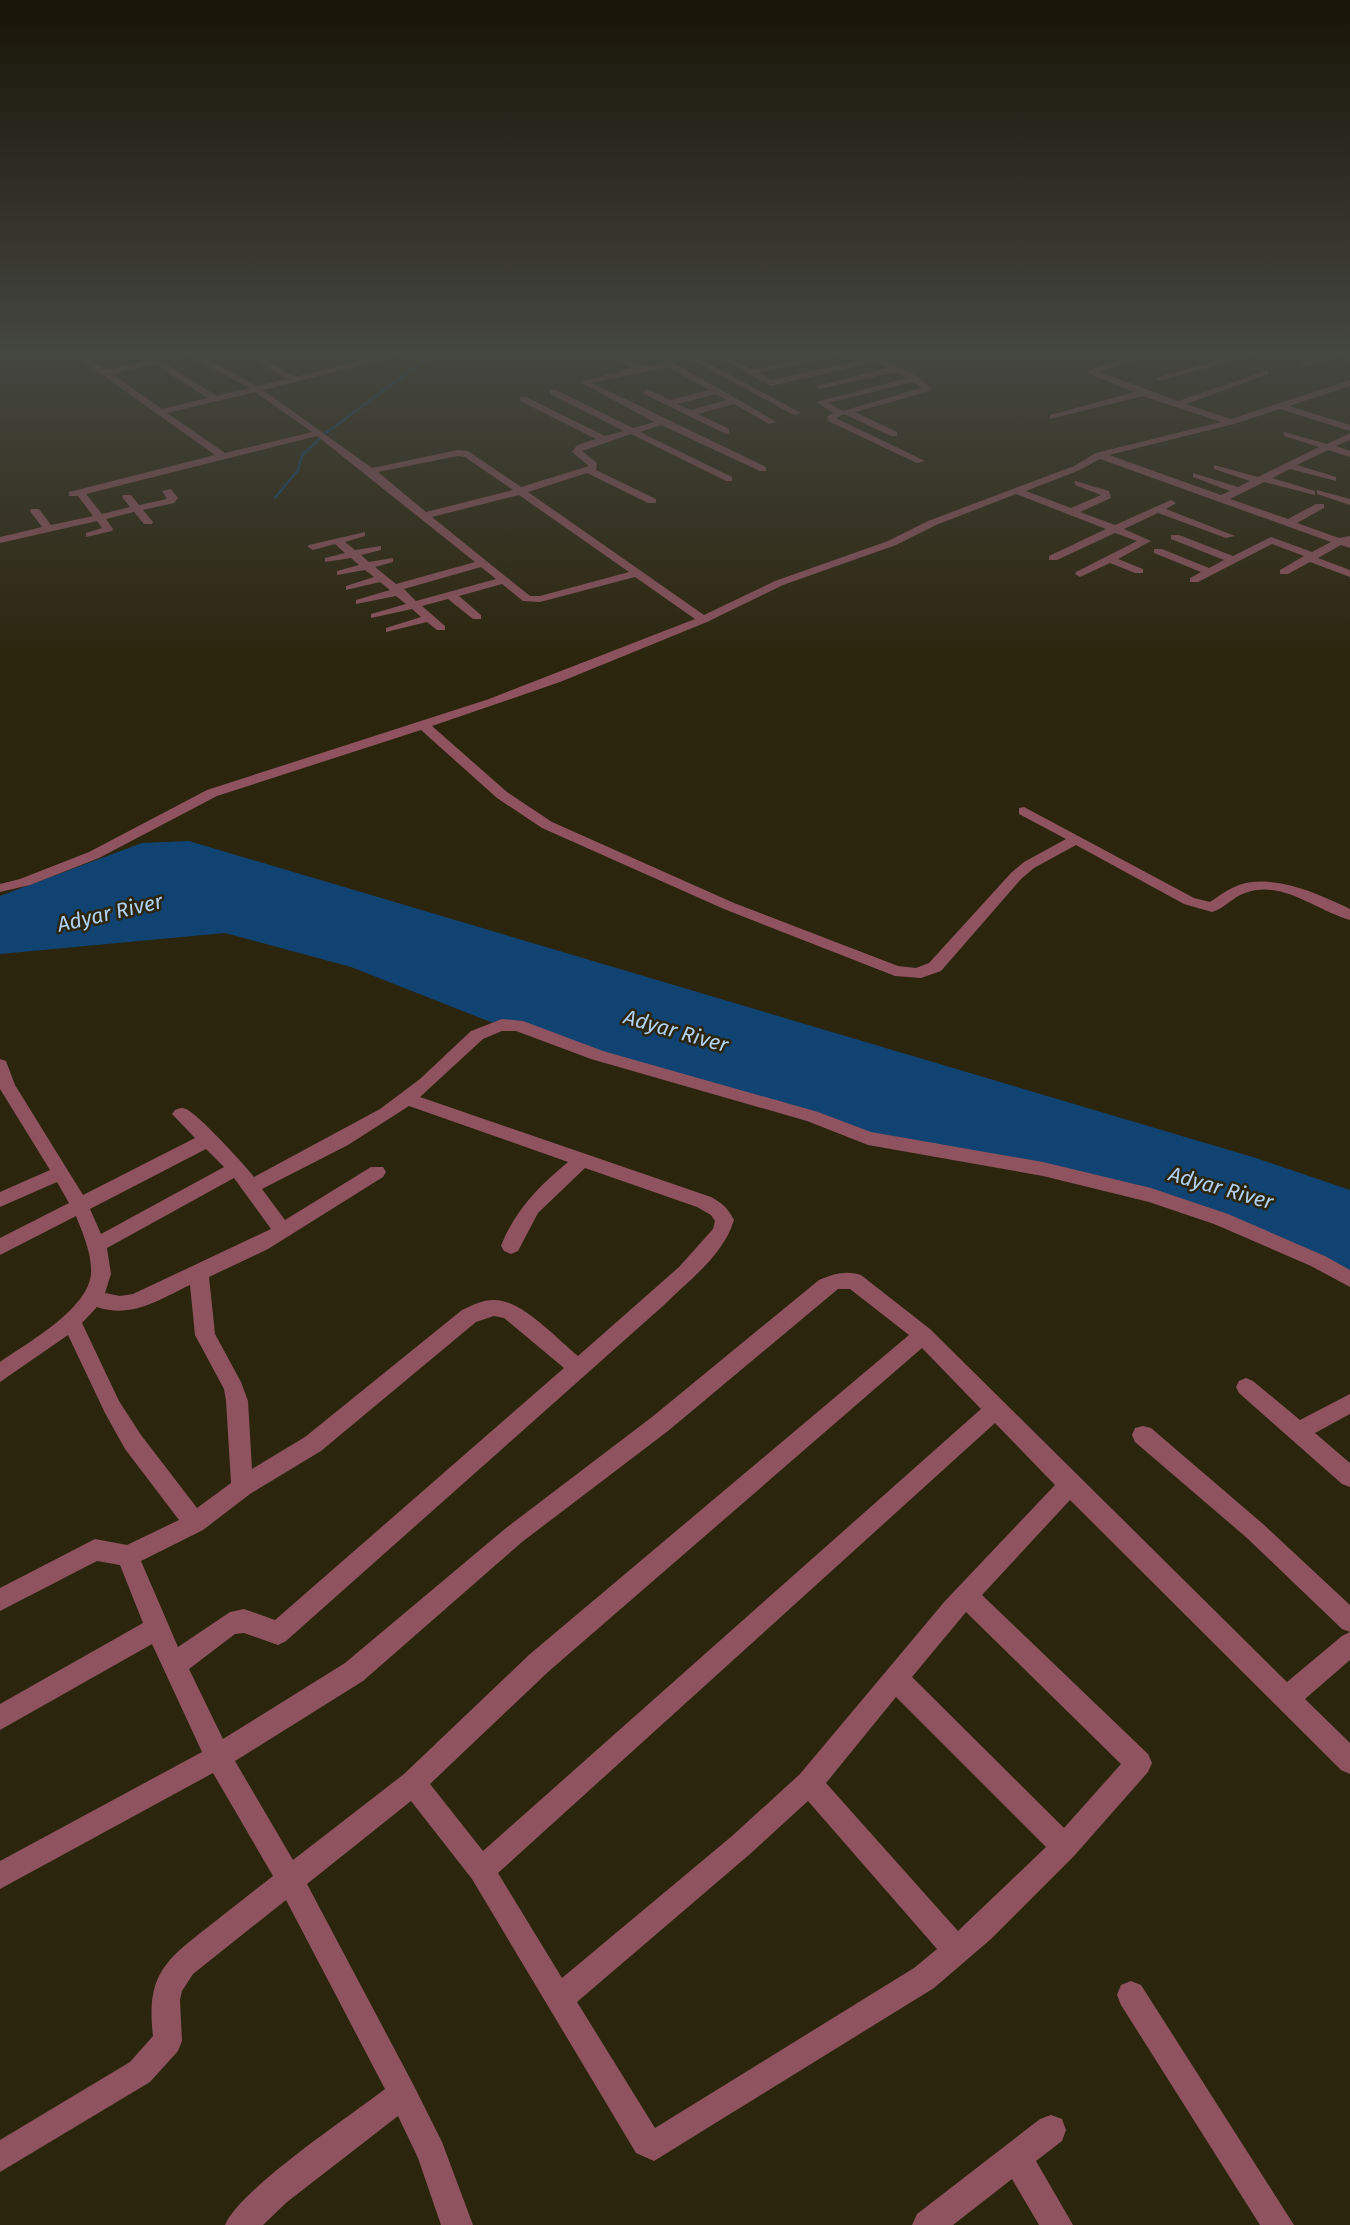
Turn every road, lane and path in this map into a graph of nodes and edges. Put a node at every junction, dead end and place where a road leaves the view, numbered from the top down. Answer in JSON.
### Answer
{"nodes":[{"id":1,"x":216,"y":458,"type":"edge"},
{"id":2,"x":352,"y":458,"type":"edge"},
{"id":3,"x":438,"y":458,"type":"edge"},
{"id":4,"x":476,"y":458,"type":"edge"},
{"id":5,"x":585,"y":458,"type":"edge"},
{"id":6,"x":686,"y":458,"type":"edge"},
{"id":7,"x":739,"y":458,"type":"edge"},
{"id":8,"x":914,"y":458,"type":"edge"},
{"id":9,"x":1094,"y":458,"type":"edge"},
{"id":10,"x":1107,"y":458,"type":"edge"},
{"id":11,"x":1302,"y":458,"type":"edge"},
{"id":12,"x":920,"y":461,"type":"dead end"},
{"id":13,"x":1286,"y":465,"type":"junction"},
{"id":14,"x":1217,"y":467,"type":"dead end"},
{"id":15,"x":763,"y":469,"type":"dead end"},
{"id":16,"x":589,"y":470,"type":"junction"},
{"id":17,"x":370,"y":471,"type":"junction"},
{"id":18,"x":1196,"y":475,"type":"dead end"},
{"id":19,"x":729,"y":479,"type":"dead end"},
{"id":20,"x":1259,"y":479,"type":"junction"},
{"id":21,"x":1333,"y":480,"type":"dead end"},
{"id":22,"x":1077,"y":483,"type":"dead end"},
{"id":23,"x":1014,"y":490,"type":"junction"},
{"id":24,"x":1238,"y":490,"type":"junction"},
{"id":25,"x":167,"y":491,"type":"dead end"},
{"id":26,"x":522,"y":491,"type":"junction"},
{"id":27,"x":127,"y":497,"type":"dead end"},
{"id":28,"x":1221,"y":499,"type":"junction"},
{"id":29,"x":652,"y":501,"type":"dead end"},
{"id":30,"x":1350,"y":502,"type":"edge"},
{"id":31,"x":1171,"y":503,"type":"dead end"},
{"id":32,"x":1320,"y":506,"type":"dead end"},
{"id":33,"x":137,"y":509,"type":"junction"},
{"id":34,"x":1157,"y":509,"type":"junction"},
{"id":35,"x":35,"y":511,"type":"dead end"},
{"id":36,"x":1071,"y":512,"type":"junction"},
{"id":37,"x":422,"y":516,"type":"junction"},
{"id":38,"x":99,"y":518,"type":"junction"},
{"id":39,"x":148,"y":522,"type":"dead end"},
{"id":40,"x":1289,"y":523,"type":"junction"},
{"id":41,"x":1200,"y":525,"type":"junction"},
{"id":42,"x":47,"y":529,"type":"junction"},
{"id":43,"x":1114,"y":529,"type":"junction"},
{"id":44,"x":361,"y":534,"type":"dead end"},
{"id":45,"x":90,"y":535,"type":"dead end"},
{"id":46,"x":1230,"y":536,"type":"dead end"},
{"id":47,"x":1,"y":539,"type":"edge"},
{"id":48,"x":1347,"y":540,"type":"edge"},
{"id":49,"x":338,"y":541,"type":"junction"},
{"id":50,"x":313,"y":547,"type":"dead end"},
{"id":51,"x":377,"y":548,"type":"dead end"},
{"id":52,"x":1158,"y":551,"type":"dead end"},
{"id":53,"x":354,"y":554,"type":"junction"},
{"id":54,"x":1172,"y":556,"type":"junction"},
{"id":55,"x":1310,"y":557,"type":"junction"},
{"id":56,"x":1053,"y":558,"type":"dead end"},
{"id":57,"x":1109,"y":559,"type":"junction"},
{"id":58,"x":1234,"y":559,"type":"junction"},
{"id":59,"x":330,"y":560,"type":"dead end"},
{"id":60,"x":389,"y":560,"type":"dead end"},
{"id":61,"x":481,"y":564,"type":"junction"},
{"id":62,"x":369,"y":565,"type":"junction"},
{"id":63,"x":1155,"y":565,"type":"dead end"},
{"id":64,"x":1139,"y":571,"type":"dead end"},
{"id":65,"x":1210,"y":572,"type":"junction"},
{"id":66,"x":1284,"y":572,"type":"dead end"},
{"id":67,"x":341,"y":573,"type":"dead end"},
{"id":68,"x":639,"y":573,"type":"junction"},
{"id":69,"x":1080,"y":574,"type":"dead end"},
{"id":70,"x":1350,"y":574,"type":"edge"},
{"id":71,"x":383,"y":578,"type":"junction"},
{"id":72,"x":1194,"y":580,"type":"dead end"},
{"id":73,"x":502,"y":581,"type":"junction"},
{"id":74,"x":350,"y":587,"type":"dead end"},
{"id":75,"x":398,"y":590,"type":"junction"},
{"id":76,"x":450,"y":595,"type":"junction"},
{"id":77,"x":360,"y":602,"type":"dead end"},
{"id":78,"x":415,"y":605,"type":"junction"},
{"id":79,"x":488,"y":605,"type":"dead end"},
{"id":80,"x":375,"y":616,"type":"dead end"},
{"id":81,"x":430,"y":618,"type":"junction"},
{"id":82,"x":703,"y":620,"type":"junction"},
{"id":83,"x":404,"y":626,"type":"junction"},
{"id":84,"x":441,"y":628,"type":"dead end"},
{"id":85,"x":390,"y":630,"type":"dead end"},
{"id":86,"x":415,"y":637,"type":"dead end"},
{"id":87,"x":422,"y":724,"type":"junction"},
{"id":88,"x":1024,"y":811,"type":"dead end"},
{"id":89,"x":1077,"y":839,"type":"junction"},
{"id":90,"x":0,"y":888,"type":"edge"},
{"id":91,"x":1350,"y":915,"type":"edge"},
{"id":92,"x":0,"y":1065,"type":"edge"},
{"id":93,"x":3,"y":1086,"type":"edge"},
{"id":94,"x":407,"y":1099,"type":"junction"},
{"id":95,"x":181,"y":1114,"type":"dead end"},
{"id":96,"x":209,"y":1139,"type":"junction"},
{"id":97,"x":583,"y":1159,"type":"junction"},
{"id":98,"x":237,"y":1168,"type":"junction"},
{"id":99,"x":377,"y":1172,"type":"dead end"},
{"id":100,"x":61,"y":1174,"type":"junction"},
{"id":101,"x":250,"y":1187,"type":"junction"},
{"id":102,"x":0,"y":1200,"type":"edge"},
{"id":103,"x":80,"y":1208,"type":"junction"},
{"id":104,"x":283,"y":1231,"type":"junction"},
{"id":105,"x":95,"y":1246,"type":"junction"},
{"id":106,"x":511,"y":1246,"type":"dead end"},
{"id":107,"x":0,"y":1247,"type":"edge"},
{"id":108,"x":199,"y":1273,"type":"junction"},
{"id":109,"x":1350,"y":1279,"type":"edge"},
{"id":110,"x":94,"y":1296,"type":"junction"},
{"id":111,"x":71,"y":1321,"type":"junction"},
{"id":112,"x":923,"y":1335,"type":"junction"},
{"id":113,"x":579,"y":1369,"type":"junction"},
{"id":114,"x":0,"y":1373,"type":"edge"},
{"id":115,"x":1246,"y":1387,"type":"dead end"},
{"id":116,"x":1350,"y":1403,"type":"edge"},
{"id":117,"x":997,"y":1408,"type":"junction"},
{"id":118,"x":1298,"y":1432,"type":"junction"},
{"id":119,"x":1143,"y":1435,"type":"dead end"},
{"id":120,"x":1350,"y":1477,"type":"edge"},
{"id":121,"x":1070,"y":1485,"type":"junction"},
{"id":122,"x":242,"y":1487,"type":"junction"},
{"id":123,"x":195,"y":1523,"type":"junction"},
{"id":124,"x":128,"y":1556,"type":"junction"},
{"id":125,"x":966,"y":1595,"type":"junction"},
{"id":126,"x":0,"y":1600,"type":"edge"},
{"id":127,"x":1350,"y":1621,"type":"edge"},
{"id":128,"x":158,"y":1628,"type":"junction"},
{"id":129,"x":1350,"y":1644,"type":"edge"},
{"id":130,"x":174,"y":1665,"type":"junction"},
{"id":131,"x":894,"y":1678,"type":"junction"},
{"id":132,"x":1288,"y":1698,"type":"junction"},
{"id":133,"x":0,"y":1718,"type":"edge"},
{"id":134,"x":218,"y":1757,"type":"junction"},
{"id":135,"x":1350,"y":1761,"type":"edge"},
{"id":136,"x":414,"y":1783,"type":"junction"},
{"id":137,"x":809,"y":1783,"type":"junction"},
{"id":138,"x":1065,"y":1847,"type":"junction"},
{"id":139,"x":481,"y":1870,"type":"junction"},
{"id":140,"x":0,"y":1877,"type":"edge"},
{"id":141,"x":290,"y":1880,"type":"junction"},
{"id":142,"x":956,"y":1950,"type":"junction"},
{"id":143,"x":1131,"y":1995,"type":"dead end"},
{"id":144,"x":560,"y":1998,"type":"junction"},
{"id":145,"x":403,"y":2094,"type":"junction"},
{"id":146,"x":1052,"y":2130,"type":"dead end"},
{"id":147,"x":0,"y":2157,"type":"edge"},
{"id":148,"x":1016,"y":2157,"type":"junction"},
{"id":149,"x":241,"y":2225,"type":"edge"},
{"id":150,"x":457,"y":2225,"type":"edge"},
{"id":151,"x":928,"y":2225,"type":"edge"},
{"id":152,"x":1057,"y":2225,"type":"edge"},
{"id":153,"x":1278,"y":2225,"type":"edge"}],
"edges":[{"from":1,"to":38,"type":"street"},
{"from":2,"to":17,"type":"street"},
{"from":3,"to":17,"type":"street"},
{"from":4,"to":26,"type":"street"},
{"from":5,"to":16,"type":"street"},
{"from":6,"to":19,"type":"street"},
{"from":7,"to":15,"type":"street"},
{"from":8,"to":12,"type":"street"},
{"from":9,"to":23,"type":"street"},
{"from":10,"to":28,"type":"street"},
{"from":11,"to":13,"type":"street"},
{"from":13,"to":20,"type":"street"},
{"from":13,"to":21,"type":"street"},
{"from":14,"to":20,"type":"street"},
{"from":16,"to":26,"type":"street"},
{"from":16,"to":29,"type":"street"},
{"from":17,"to":37,"type":"street"},
{"from":18,"to":24,"type":"street"},
{"from":20,"to":24,"type":"street"},
{"from":20,"to":30,"type":"street"},
{"from":22,"to":36,"type":"street"},
{"from":23,"to":36,"type":"street"},
{"from":23,"to":82,"type":"street"},
{"from":24,"to":28,"type":"street"},
{"from":25,"to":33,"type":"street"},
{"from":26,"to":37,"type":"street"},
{"from":26,"to":68,"type":"street"},
{"from":27,"to":33,"type":"street"},
{"from":28,"to":40,"type":"street"},
{"from":31,"to":34,"type":"street"},
{"from":32,"to":40,"type":"street"},
{"from":33,"to":38,"type":"street"},
{"from":33,"to":39,"type":"street"},
{"from":34,"to":41,"type":"street"},
{"from":34,"to":43,"type":"street"},
{"from":35,"to":42,"type":"street"},
{"from":36,"to":43,"type":"street"},
{"from":37,"to":61,"type":"street"},
{"from":38,"to":42,"type":"street"},
{"from":38,"to":45,"type":"street"},
{"from":40,"to":48,"type":"street"},
{"from":41,"to":46,"type":"street"},
{"from":41,"to":58,"type":"street"},
{"from":42,"to":47,"type":"street"},
{"from":43,"to":56,"type":"street"},
{"from":43,"to":57,"type":"street"},
{"from":44,"to":49,"type":"street"},
{"from":48,"to":55,"type":"street"},
{"from":49,"to":50,"type":"street"},
{"from":49,"to":53,"type":"street"},
{"from":51,"to":53,"type":"street"},
{"from":52,"to":54,"type":"street"},
{"from":53,"to":59,"type":"street"},
{"from":53,"to":62,"type":"street"},
{"from":54,"to":63,"type":"street"},
{"from":54,"to":65,"type":"street"},
{"from":55,"to":58,"type":"street"},
{"from":55,"to":66,"type":"street"},
{"from":55,"to":70,"type":"street"},
{"from":57,"to":64,"type":"street"},
{"from":57,"to":69,"type":"street"},
{"from":58,"to":65,"type":"street"},
{"from":60,"to":62,"type":"street"},
{"from":61,"to":73,"type":"street"},
{"from":61,"to":75,"type":"street"},
{"from":62,"to":67,"type":"street"},
{"from":62,"to":71,"type":"street"},
{"from":65,"to":72,"type":"street"},
{"from":68,"to":73,"type":"street"},
{"from":68,"to":82,"type":"street"},
{"from":71,"to":74,"type":"street"},
{"from":71,"to":75,"type":"street"},
{"from":73,"to":76,"type":"street"},
{"from":75,"to":77,"type":"street"},
{"from":75,"to":78,"type":"street"},
{"from":76,"to":78,"type":"street"},
{"from":76,"to":79,"type":"street"},
{"from":78,"to":80,"type":"street"},
{"from":78,"to":81,"type":"street"},
{"from":81,"to":83,"type":"street"},
{"from":81,"to":84,"type":"street"},
{"from":82,"to":87,"type":"street"},
{"from":83,"to":85,"type":"street"},
{"from":83,"to":86,"type":"street"},
{"from":87,"to":89,"type":"street"},
{"from":87,"to":90,"type":"street"},
{"from":88,"to":89,"type":"street"},
{"from":89,"to":91,"type":"street"},
{"from":92,"to":93,"type":"street"},
{"from":93,"to":100,"type":"street"},
{"from":94,"to":97,"type":"street"},
{"from":94,"to":101,"type":"street"},
{"from":94,"to":109,"type":"street"},
{"from":95,"to":96,"type":"street"},
{"from":96,"to":98,"type":"street"},
{"from":96,"to":103,"type":"street"},
{"from":97,"to":106,"type":"street"},
{"from":97,"to":113,"type":"street"},
{"from":98,"to":101,"type":"street"},
{"from":98,"to":105,"type":"street"},
{"from":99,"to":104,"type":"street"},
{"from":100,"to":102,"type":"street"},
{"from":100,"to":103,"type":"street"},
{"from":101,"to":104,"type":"street"},
{"from":103,"to":105,"type":"street"},
{"from":103,"to":107,"type":"street"},
{"from":104,"to":108,"type":"street"},
{"from":105,"to":110,"type":"street"},
{"from":108,"to":110,"type":"street"},
{"from":108,"to":122,"type":"street"},
{"from":110,"to":111,"type":"street"},
{"from":111,"to":114,"type":"street"},
{"from":111,"to":123,"type":"street"},
{"from":112,"to":117,"type":"street"},
{"from":112,"to":134,"type":"street"},
{"from":112,"to":136,"type":"street"},
{"from":113,"to":122,"type":"street"},
{"from":113,"to":130,"type":"street"},
{"from":115,"to":118,"type":"street"},
{"from":116,"to":118,"type":"street"},
{"from":117,"to":121,"type":"street"},
{"from":117,"to":139,"type":"street"},
{"from":118,"to":120,"type":"street"},
{"from":119,"to":127,"type":"street"},
{"from":121,"to":125,"type":"street"},
{"from":121,"to":132,"type":"street"},
{"from":122,"to":123,"type":"street"},
{"from":123,"to":124,"type":"street"},
{"from":124,"to":126,"type":"street"},
{"from":124,"to":128,"type":"street"},
{"from":125,"to":131,"type":"street"},
{"from":125,"to":138,"type":"street"},
{"from":128,"to":130,"type":"street"},
{"from":128,"to":133,"type":"street"},
{"from":129,"to":132,"type":"street"},
{"from":130,"to":134,"type":"street"},
{"from":131,"to":137,"type":"street"},
{"from":131,"to":138,"type":"street"},
{"from":132,"to":135,"type":"street"},
{"from":134,"to":140,"type":"street"},
{"from":134,"to":141,"type":"street"},
{"from":136,"to":139,"type":"street"},
{"from":136,"to":141,"type":"street"},
{"from":137,"to":142,"type":"street"},
{"from":137,"to":144,"type":"street"},
{"from":138,"to":142,"type":"street"},
{"from":139,"to":144,"type":"street"},
{"from":141,"to":145,"type":"street"},
{"from":141,"to":147,"type":"street"},
{"from":142,"to":144,"type":"street"},
{"from":143,"to":153,"type":"street"},
{"from":145,"to":149,"type":"street"},
{"from":145,"to":150,"type":"street"},
{"from":146,"to":148,"type":"street"},
{"from":148,"to":151,"type":"street"},
{"from":148,"to":152,"type":"street"}]}
